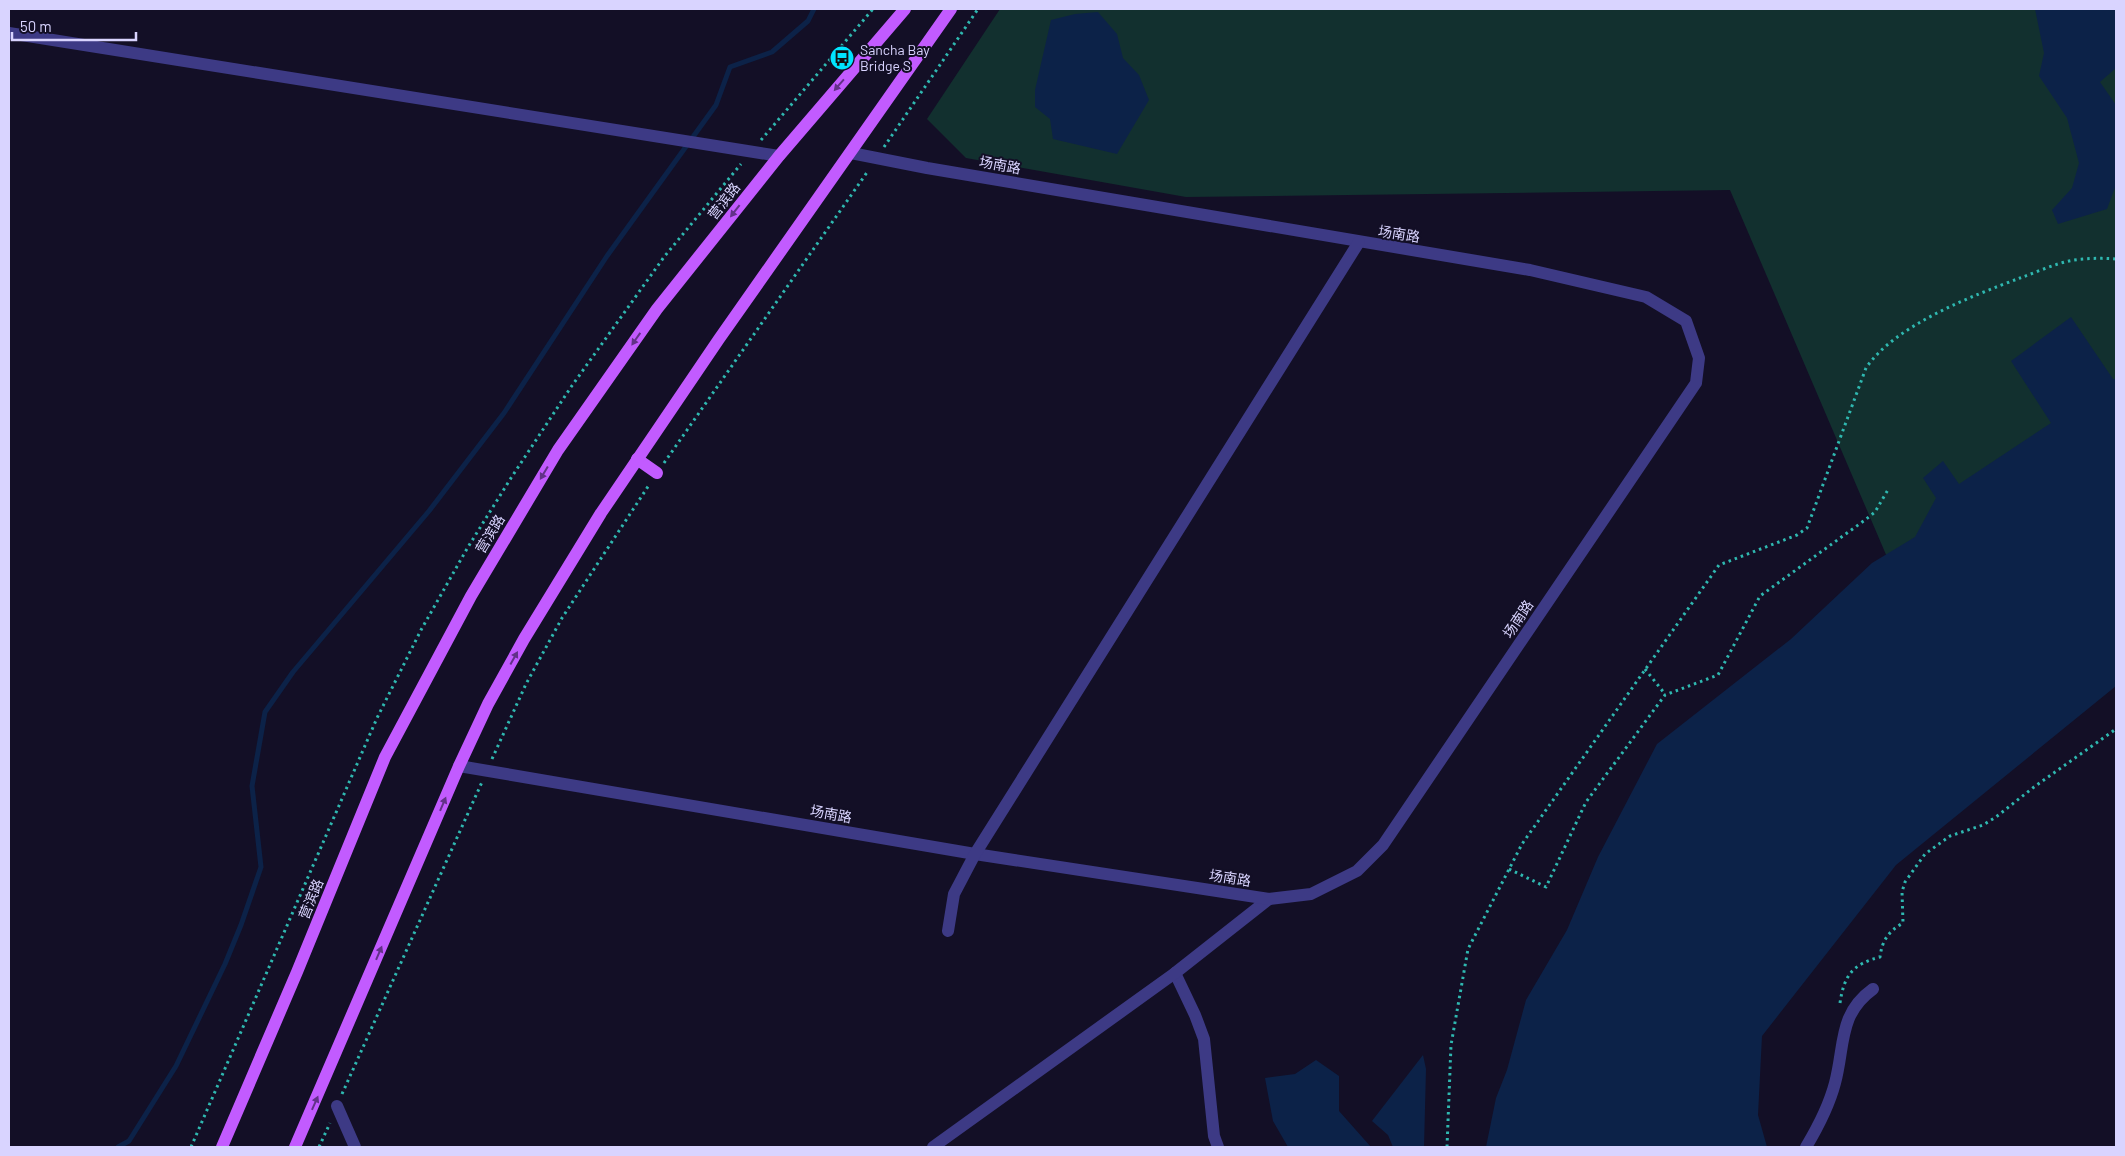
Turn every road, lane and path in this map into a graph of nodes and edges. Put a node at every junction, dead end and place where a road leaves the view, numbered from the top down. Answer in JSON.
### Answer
{"nodes":[{"id":1,"x":905,"y":9,"type":"edge"},
{"id":2,"x":950,"y":9,"type":"edge"},
{"id":3,"x":978,"y":9,"type":"edge"},
{"id":4,"x":9,"y":33,"type":"edge"},
{"id":5,"x":850,"y":153,"type":"junction"},
{"id":6,"x":779,"y":156,"type":"junction"},
{"id":7,"x":876,"y":158,"type":"junction"},
{"id":8,"x":1359,"y":242,"type":"junction"},
{"id":9,"x":2116,"y":259,"type":"edge"},
{"id":10,"x":637,"y":460,"type":"junction"},
{"id":11,"x":658,"y":473,"type":"junction"},
{"id":12,"x":1889,"y":488,"type":"dead end"},
{"id":13,"x":1645,"y":670,"type":"junction"},
{"id":14,"x":1665,"y":695,"type":"junction"},
{"id":15,"x":2116,"y":729,"type":"edge"},
{"id":16,"x":459,"y":766,"type":"junction"},
{"id":17,"x":487,"y":771,"type":"junction"},
{"id":18,"x":975,"y":854,"type":"junction"},
{"id":19,"x":1508,"y":869,"type":"junction"},
{"id":20,"x":1269,"y":899,"type":"junction"},
{"id":21,"x":948,"y":931,"type":"dead end"},
{"id":22,"x":1175,"y":973,"type":"junction"},
{"id":23,"x":1874,"y":990,"type":"dead end"},
{"id":24,"x":1845,"y":1031,"type":"junction"},
{"id":25,"x":337,"y":1106,"type":"junction"},
{"id":26,"x":222,"y":1147,"type":"edge"},
{"id":27,"x":296,"y":1147,"type":"edge"},
{"id":28,"x":319,"y":1147,"type":"edge"},
{"id":29,"x":355,"y":1147,"type":"edge"},
{"id":30,"x":933,"y":1147,"type":"edge"},
{"id":31,"x":1218,"y":1147,"type":"edge"},
{"id":32,"x":1447,"y":1147,"type":"edge"},
{"id":33,"x":1806,"y":1147,"type":"edge"}],
"edges":[{"from":1,"to":6,"type":"main road","name":"营滨路","one_way":true},
{"from":2,"to":5,"type":"main road"},
{"from":3,"to":7,"type":"path"},
{"from":4,"to":6,"type":"street"},
{"from":5,"to":7,"type":"street","name":"场南路"},
{"from":5,"to":10,"type":"main road"},
{"from":6,"to":26,"type":"main road","name":"营滨路","one_way":true},
{"from":7,"to":8,"type":"street","name":"场南路"},
{"from":7,"to":11,"type":"path"},
{"from":8,"to":18,"type":"street"},
{"from":8,"to":20,"type":"street","name":"场南路"},
{"from":9,"to":13,"type":"path"},
{"from":10,"to":11,"type":"main road"},
{"from":16,"to":10,"type":"main road","one_way":true},
{"from":11,"to":17,"type":"path"},
{"from":12,"to":14,"type":"path"},
{"from":13,"to":14,"type":"path"},
{"from":13,"to":19,"type":"path"},
{"from":14,"to":19,"type":"path"},
{"from":15,"to":24,"type":"path"},
{"from":16,"to":17,"type":"street","name":"场南路"},
{"from":27,"to":16,"type":"main road","one_way":true},
{"from":17,"to":18,"type":"street","name":"场南路"},
{"from":17,"to":25,"type":"path"},
{"from":18,"to":20,"type":"street","name":"场南路"},
{"from":18,"to":21,"type":"street"},
{"from":19,"to":32,"type":"path"},
{"from":20,"to":22,"type":"street"},
{"from":22,"to":30,"type":"street"},
{"from":22,"to":31,"type":"street"},
{"from":23,"to":24,"type":"street"},
{"from":24,"to":33,"type":"street"},
{"from":25,"to":28,"type":"path"},
{"from":25,"to":29,"type":"street"}]}
